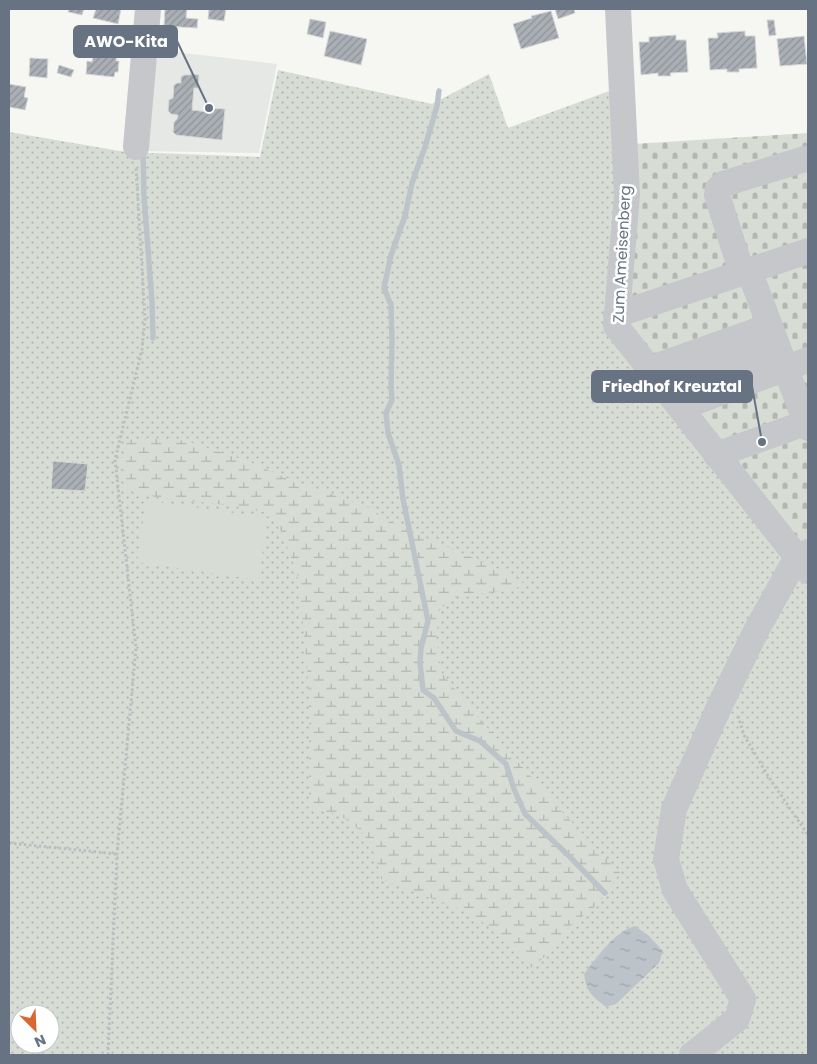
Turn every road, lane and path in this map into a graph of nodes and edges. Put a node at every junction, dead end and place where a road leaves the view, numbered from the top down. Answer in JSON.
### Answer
{"nodes":[{"id":1,"x":148,"y":9,"type":"edge"},
{"id":2,"x":624,"y":9,"type":"edge"},
{"id":3,"x":136,"y":147,"type":"joint"},
{"id":4,"x":807,"y":162,"type":"edge"},
{"id":5,"x":808,"y":251,"type":"edge"},
{"id":6,"x":745,"y":272,"type":"junction"},
{"id":7,"x":616,"y":315,"type":"junction"},
{"id":8,"x":785,"y":350,"type":"edge"},
{"id":9,"x":670,"y":373,"type":"dead end"},
{"id":10,"x":698,"y":401,"type":"dead end"},
{"id":11,"x":808,"y":424,"type":"edge"},
{"id":12,"x":716,"y":455,"type":"junction"},
{"id":13,"x":805,"y":560,"type":"edge"},
{"id":14,"x":737,"y":712,"type":"dead end"},
{"id":15,"x":808,"y":835,"type":"edge"},
{"id":16,"x":9,"y":843,"type":"edge"},
{"id":17,"x":117,"y":854,"type":"junction"},
{"id":18,"x":108,"y":1055,"type":"edge"},
{"id":19,"x":692,"y":1055,"type":"edge"}],
"edges":[{"from":1,"to":3,"type":"street"},
{"from":2,"to":7,"type":"street","name":"Zum Ameisenberg"},
{"from":3,"to":17,"type":"path"},
{"from":4,"to":6,"type":"street"},
{"from":5,"to":6,"type":"street"},
{"from":6,"to":7,"type":"street"},
{"from":6,"to":8,"type":"street"},
{"from":7,"to":12,"type":"street","name":"Zum Ameisenberg"},
{"from":8,"to":9,"type":"street"},
{"from":8,"to":10,"type":"street"},
{"from":8,"to":11,"type":"street"},
{"from":11,"to":12,"type":"street"},
{"from":12,"to":13,"type":"street","name":"Zum Ameisenberg"},
{"from":13,"to":19,"type":"street"},
{"from":14,"to":15,"type":"path"},
{"from":16,"to":17,"type":"path"},
{"from":17,"to":18,"type":"path"}]}
